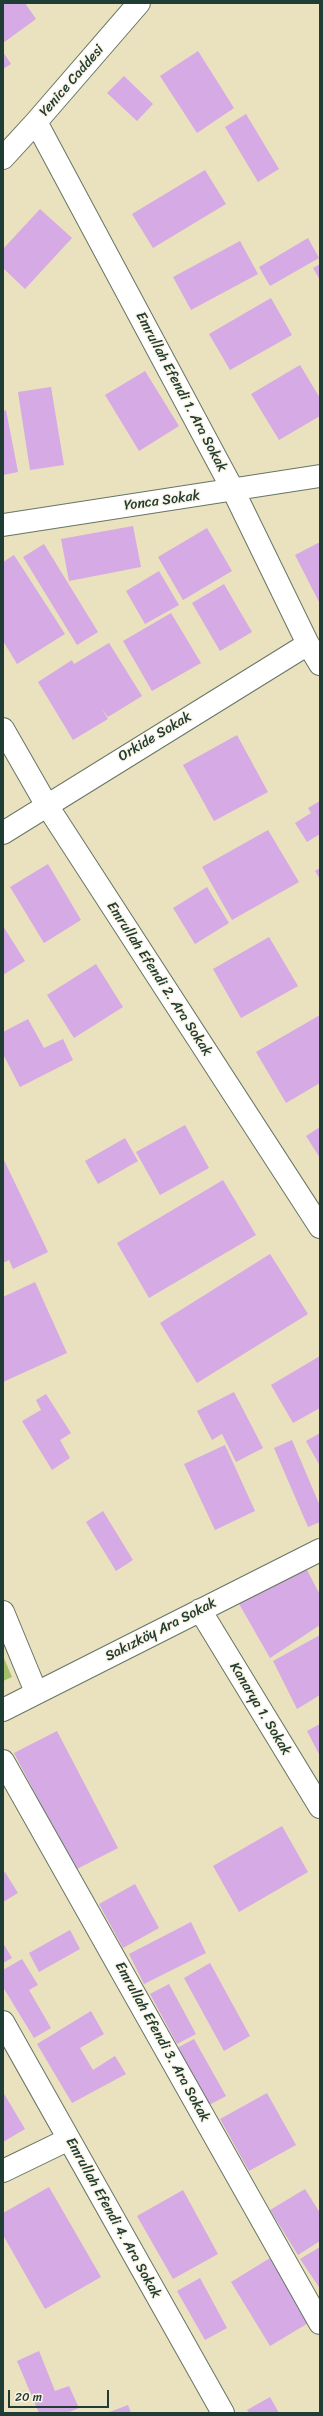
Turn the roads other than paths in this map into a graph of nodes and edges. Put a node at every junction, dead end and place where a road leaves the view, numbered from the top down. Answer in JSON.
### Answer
{"nodes":[{"id":1,"x":139,"y":3,"type":"edge"},
{"id":2,"x":36,"y":122,"type":"junction"},
{"id":3,"x":3,"y":158,"type":"edge"},
{"id":4,"x":320,"y":476,"type":"edge"},
{"id":5,"x":233,"y":490,"type":"junction"},
{"id":6,"x":3,"y":525,"type":"edge"},
{"id":7,"x":308,"y":644,"type":"junction"},
{"id":8,"x":320,"y":664,"type":"edge"},
{"id":9,"x":3,"y":729,"type":"edge"},
{"id":10,"x":46,"y":804,"type":"junction"},
{"id":11,"x":3,"y":833,"type":"edge"},
{"id":12,"x":320,"y":1227,"type":"edge"},
{"id":13,"x":320,"y":1550,"type":"edge"},
{"id":14,"x":200,"y":1610,"type":"junction"},
{"id":15,"x":3,"y":1612,"type":"edge"},
{"id":16,"x":36,"y":1692,"type":"junction"},
{"id":17,"x":3,"y":1710,"type":"edge"},
{"id":18,"x":3,"y":1761,"type":"edge"},
{"id":19,"x":320,"y":1807,"type":"edge"},
{"id":20,"x":3,"y":2022,"type":"edge"},
{"id":21,"x":69,"y":2139,"type":"junction"},
{"id":22,"x":3,"y":2171,"type":"edge"},
{"id":23,"x":320,"y":2324,"type":"edge"},
{"id":24,"x":223,"y":2413,"type":"edge"}],
"edges":[{"from":1,"to":2,"type":"street","name":"Yenice Caddesi"},
{"from":2,"to":3,"type":"street","name":"Yenice Caddesi"},
{"from":2,"to":5,"type":"street","name":"Emrullah Efendi 1. Ara Sokak"},
{"from":4,"to":5,"type":"street","name":"Yonca Sokak"},
{"from":5,"to":6,"type":"street","name":"Yonca Sokak"},
{"from":5,"to":7,"type":"street","name":"Emrullah Efendi 1. Ara Sokak"},
{"from":7,"to":8,"type":"street","name":"Emrullah Efendi 1. Ara Sokak"},
{"from":7,"to":10,"type":"street","name":"Orkide Sokak"},
{"from":9,"to":10,"type":"street","name":"Emrullah Efendi 2. Ara Sokak"},
{"from":10,"to":11,"type":"street","name":"Orkide Sokak"},
{"from":10,"to":12,"type":"street","name":"Emrullah Efendi 2. Ara Sokak"},
{"from":13,"to":14,"type":"street","name":"Sakızköy Ara Sokak"},
{"from":14,"to":16,"type":"street","name":"Sakızköy Ara Sokak"},
{"from":14,"to":19,"type":"street","name":"Kanarya 1. Sokak"},
{"from":15,"to":16,"type":"street"},
{"from":16,"to":17,"type":"street","name":"Sakızköy Ara Sokak"},
{"from":18,"to":23,"type":"street","name":"Emrullah Efendi 3. Ara Sokak"},
{"from":20,"to":21,"type":"street","name":"Emrullah Efendi 4. Ara Sokak"},
{"from":21,"to":22,"type":"street"},
{"from":21,"to":24,"type":"street","name":"Emrullah Efendi 4. Ara Sokak"}]}
